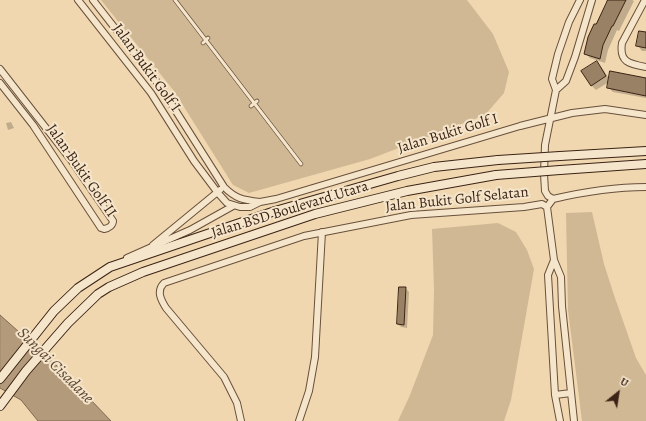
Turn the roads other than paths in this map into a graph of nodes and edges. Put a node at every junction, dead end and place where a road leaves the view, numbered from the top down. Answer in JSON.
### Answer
{"nodes":[{"id":1,"x":78,"y":0,"type":"edge"},
{"id":2,"x":93,"y":0,"type":"edge"},
{"id":3,"x":175,"y":0,"type":"edge"},
{"id":4,"x":580,"y":0,"type":"edge"},
{"id":5,"x":592,"y":0,"type":"edge"},
{"id":6,"x":645,"y":0,"type":"edge"},
{"id":7,"x":646,"y":67,"type":"edge"},
{"id":8,"x":0,"y":69,"type":"edge"},
{"id":9,"x":0,"y":83,"type":"edge"},
{"id":10,"x":556,"y":90,"type":"junction"},
{"id":11,"x":646,"y":115,"type":"edge"},
{"id":12,"x":550,"y":119,"type":"junction"},
{"id":13,"x":646,"y":151,"type":"edge"},
{"id":14,"x":646,"y":164,"type":"edge"},
{"id":15,"x":301,"y":165,"type":"dead end"},
{"id":16,"x":224,"y":187,"type":"junction"},
{"id":17,"x":646,"y":187,"type":"edge"},
{"id":18,"x":218,"y":193,"type":"junction"},
{"id":19,"x":550,"y":197,"type":"junction"},
{"id":20,"x":260,"y":202,"type":"junction"},
{"id":21,"x":233,"y":206,"type":"junction"},
{"id":22,"x":544,"y":206,"type":"junction"},
{"id":23,"x":322,"y":232,"type":"junction"},
{"id":24,"x":150,"y":248,"type":"junction"},
{"id":25,"x":554,"y":260,"type":"junction"},
{"id":26,"x":110,"y":266,"type":"junction"},
{"id":27,"x":549,"y":306,"type":"junction"},
{"id":28,"x":562,"y":306,"type":"junction"},
{"id":29,"x":0,"y":379,"type":"edge"},
{"id":30,"x":571,"y":393,"type":"junction"},
{"id":31,"x":555,"y":395,"type":"junction"},
{"id":32,"x":0,"y":406,"type":"edge"},
{"id":33,"x":241,"y":421,"type":"edge"},
{"id":34,"x":299,"y":421,"type":"edge"},
{"id":35,"x":560,"y":421,"type":"edge"},
{"id":36,"x":574,"y":421,"type":"edge"}],
"edges":[{"from":1,"to":18,"type":"street","name":"Jalan Bukit Golf I"},
{"from":2,"to":16,"type":"street","name":"Jalan Bukit Golf I"},
{"from":3,"to":15,"type":"lane"},
{"from":4,"to":10,"type":"street"},
{"from":5,"to":10,"type":"street"},
{"from":6,"to":7,"type":"street"},
{"from":8,"to":9,"type":"street","name":"Jalan Bukit Golf II"},
{"from":10,"to":12,"type":"street"},
{"from":11,"to":12,"type":"street","name":"Jalan Bukit Golf I"},
{"from":12,"to":19,"type":"street"},
{"from":12,"to":20,"type":"street","name":"Jalan Bukit Golf I"},
{"from":13,"to":26,"type":"main road","name":"Jalan BSD Boulevard Utara","bridge":true},
{"from":14,"to":32,"type":"main road","name":"Jalan BSD Boulevard Utara","bridge":true},
{"from":16,"to":18,"type":"street"},
{"from":16,"to":20,"type":"street","name":"Jalan Bukit Golf I"},
{"from":17,"to":19,"type":"street"},
{"from":18,"to":21,"type":"street","name":"Jalan Bukit Golf I"},
{"from":18,"to":24,"type":"street"},
{"from":19,"to":22,"type":"street"},
{"from":20,"to":21,"type":"street","name":"Jalan Bukit Golf I"},
{"from":21,"to":24,"type":"street"},
{"from":22,"to":23,"type":"street","name":"Jalan Bukit Golf Selatan"},
{"from":22,"to":25,"type":"street"},
{"from":23,"to":33,"type":"street","name":"Jalan Bukit Golf Selatan"},
{"from":23,"to":34,"type":"street"},
{"from":24,"to":26,"type":"street"},
{"from":25,"to":27,"type":"street"},
{"from":25,"to":28,"type":"street"},
{"from":26,"to":29,"type":"main road","name":"Jalan BSD Boulevard Utara"},
{"from":27,"to":28,"type":"street"},
{"from":27,"to":31,"type":"street"},
{"from":28,"to":30,"type":"street"},
{"from":30,"to":31,"type":"street"},
{"from":30,"to":36,"type":"street"},
{"from":31,"to":35,"type":"street"}]}
